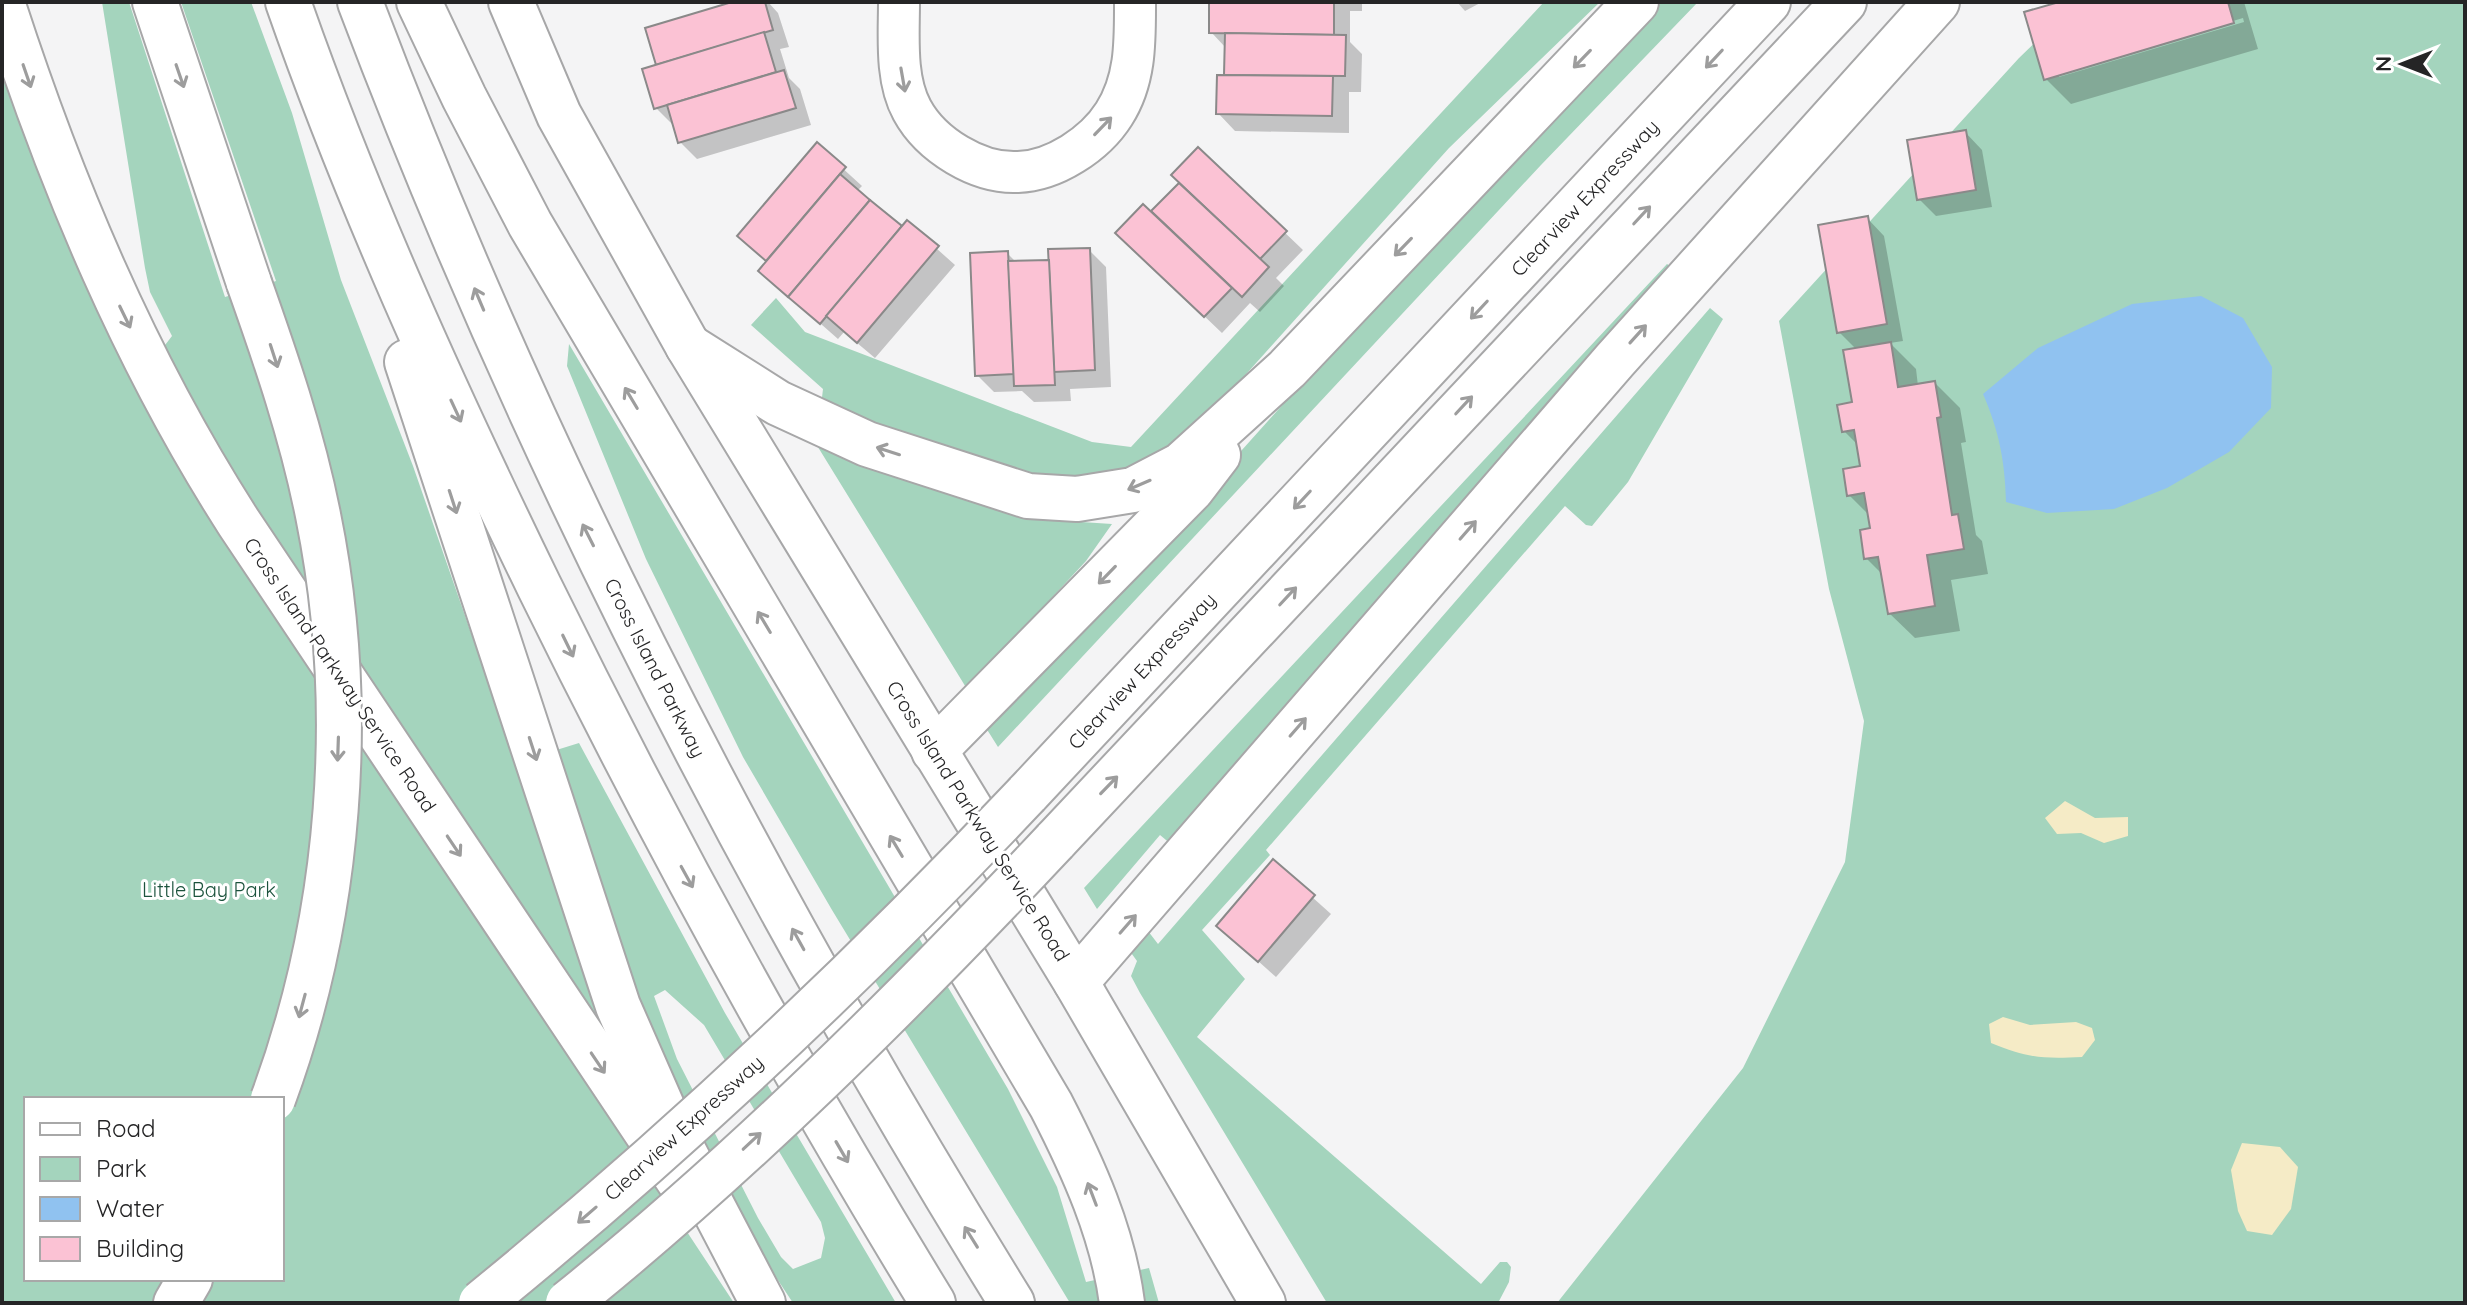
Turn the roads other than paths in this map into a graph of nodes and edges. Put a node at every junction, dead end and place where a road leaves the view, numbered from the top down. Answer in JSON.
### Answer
{"nodes":[{"id":1,"x":2,"y":2,"type":"edge"},
{"id":2,"x":155,"y":2,"type":"edge"},
{"id":3,"x":288,"y":2,"type":"edge"},
{"id":4,"x":360,"y":2,"type":"edge"},
{"id":5,"x":419,"y":2,"type":"edge"},
{"id":6,"x":511,"y":2,"type":"edge"},
{"id":7,"x":899,"y":2,"type":"edge"},
{"id":8,"x":1135,"y":2,"type":"edge"},
{"id":9,"x":1636,"y":2,"type":"edge"},
{"id":10,"x":1768,"y":2,"type":"edge"},
{"id":11,"x":1844,"y":2,"type":"edge"},
{"id":12,"x":1937,"y":2,"type":"edge"},
{"id":13,"x":306,"y":55,"type":"junction"},
{"id":14,"x":688,"y":346,"type":"junction"},
{"id":15,"x":1287,"y":369,"type":"junction"},
{"id":16,"x":934,"y":751,"type":"junction"},
{"id":17,"x":1076,"y":982,"type":"junction"},
{"id":18,"x":274,"y":1097,"type":"edge"},
{"id":19,"x":189,"y":1281,"type":"edge"},
{"id":20,"x":1119,"y":1286,"type":"edge"},
{"id":21,"x":176,"y":1303,"type":"edge"},
{"id":22,"x":481,"y":1303,"type":"edge"},
{"id":23,"x":568,"y":1303,"type":"edge"},
{"id":24,"x":762,"y":1303,"type":"edge"},
{"id":25,"x":933,"y":1303,"type":"edge"},
{"id":26,"x":1012,"y":1303,"type":"edge"},
{"id":27,"x":1263,"y":1303,"type":"edge"}],
"edges":[{"from":1,"to":24,"type":"main road","name":"Cross Island Parkway Service Road","one_way":true},
{"from":2,"to":18,"type":"main road","one_way":true,"bridge":true},
{"from":3,"to":13,"type":"main road"},
{"from":26,"to":4,"type":"main road","name":"Cross Island Parkway","one_way":true},
{"from":20,"to":5,"type":"main road","one_way":true},
{"from":6,"to":14,"type":"main road","name":"Cross Island Parkway Service Road"},
{"from":7,"to":8,"type":"street","one_way":true},
{"from":9,"to":15,"type":"main road","one_way":true},
{"from":10,"to":22,"type":"main road","name":"Clearview Expressway","one_way":true,"bridge":true},
{"from":23,"to":11,"type":"main road","one_way":true,"bridge":true},
{"from":17,"to":12,"type":"main road","one_way":true},
{"from":13,"to":24,"type":"main road","one_way":true},
{"from":13,"to":25,"type":"main road","one_way":true},
{"from":15,"to":14,"type":"main road","one_way":true},
{"from":14,"to":16,"type":"main road","name":"Cross Island Parkway Service Road"},
{"from":15,"to":16,"type":"main road","one_way":true},
{"from":16,"to":17,"type":"main road","name":"Cross Island Parkway Service Road"},
{"from":17,"to":27,"type":"main road","name":"Cross Island Parkway Service Road"},
{"from":19,"to":21,"type":"main road"}]}
